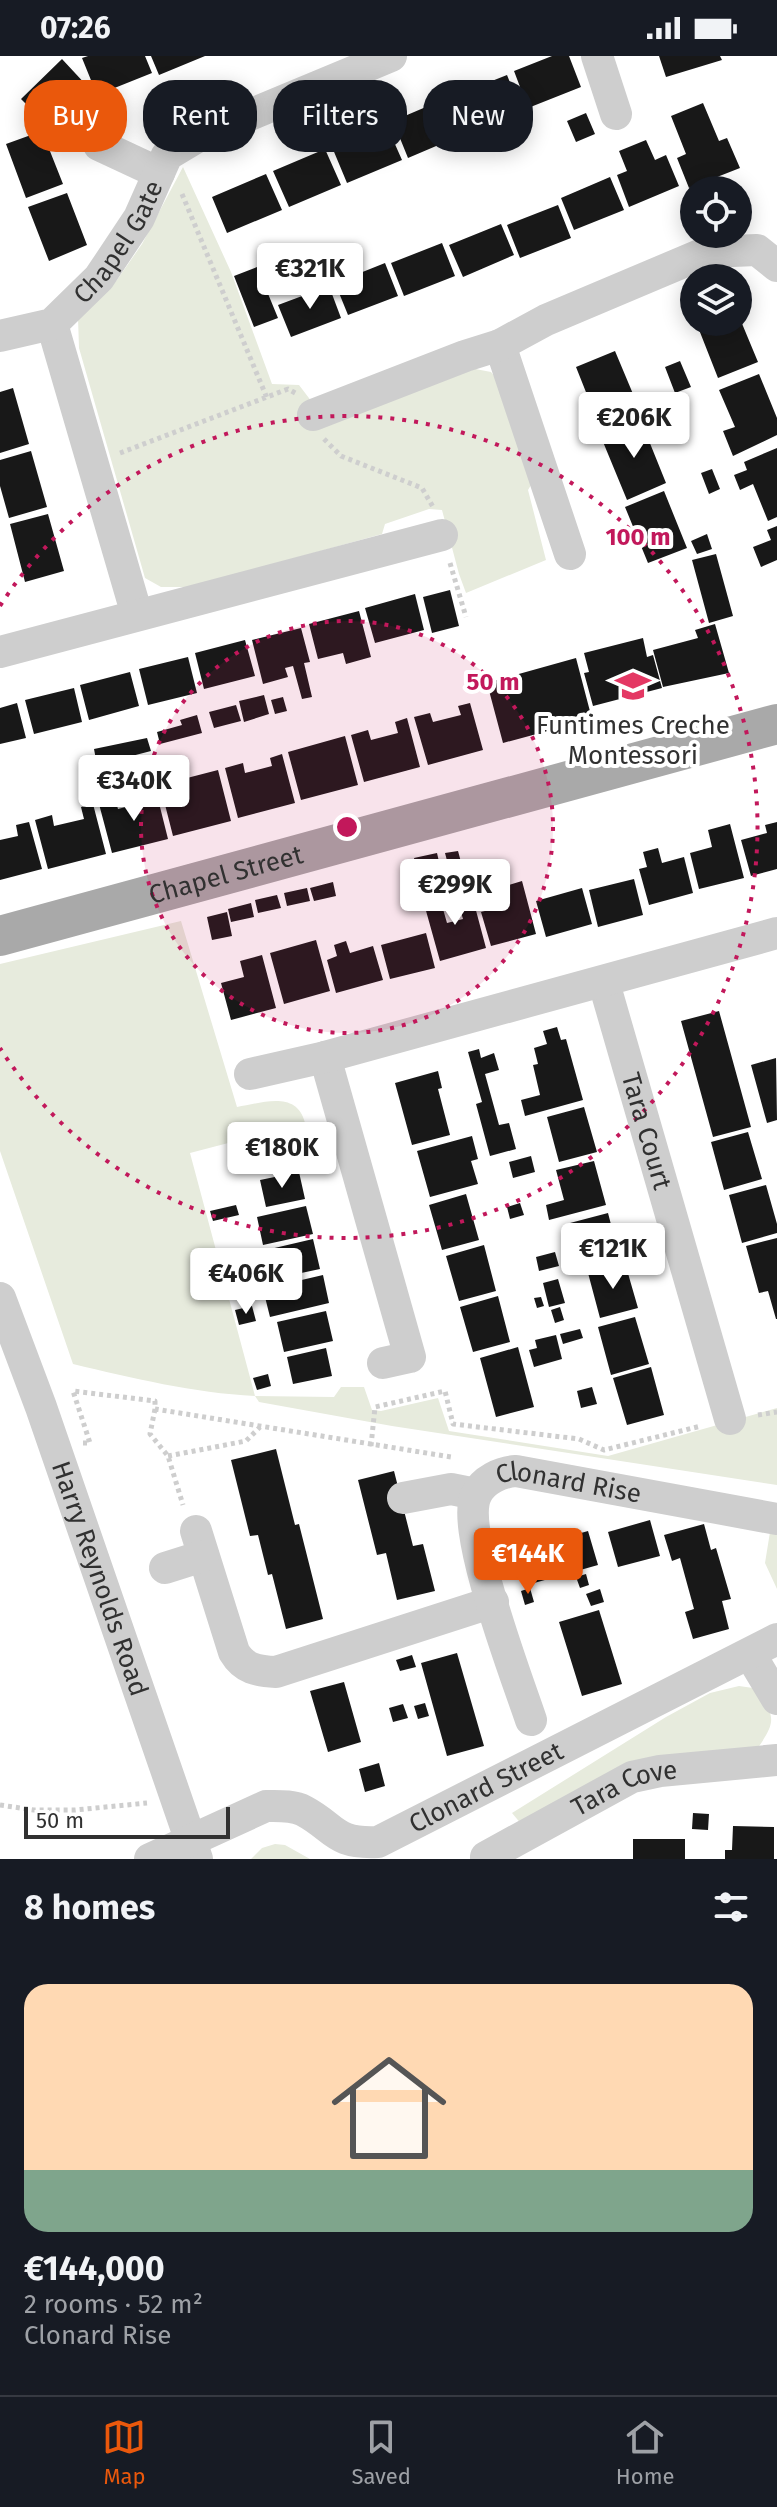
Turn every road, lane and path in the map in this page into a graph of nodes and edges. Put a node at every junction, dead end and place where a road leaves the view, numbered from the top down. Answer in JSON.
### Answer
{"nodes":[{"id":1,"x":391,"y":56,"type":"edge"},
{"id":2,"x":597,"y":56,"type":"edge"},
{"id":3,"x":616,"y":114,"type":"dead end"},
{"id":4,"x":114,"y":152,"type":"edge"},
{"id":5,"x":159,"y":173,"type":"junction"},
{"id":6,"x":777,"y":266,"type":"edge"},
{"id":7,"x":52,"y":324,"type":"junction"},
{"id":8,"x":0,"y":336,"type":"edge"},
{"id":9,"x":500,"y":345,"type":"junction"},
{"id":10,"x":267,"y":398,"type":"junction"},
{"id":11,"x":313,"y":415,"type":"junction"},
{"id":12,"x":93,"y":463,"type":"junction"},
{"id":13,"x":442,"y":535,"type":"junction"},
{"id":14,"x":570,"y":554,"type":"dead end"},
{"id":15,"x":137,"y":615,"type":"junction"},
{"id":16,"x":466,"y":617,"type":"dead end"},
{"id":17,"x":0,"y":652,"type":"edge"},
{"id":18,"x":777,"y":724,"type":"edge"},
{"id":19,"x":777,"y":933,"type":"edge"},
{"id":20,"x":0,"y":936,"type":"edge"},
{"id":21,"x":604,"y":983,"type":"junction"},
{"id":22,"x":325,"y":1057,"type":"junction"},
{"id":23,"x":250,"y":1074,"type":"dead end"},
{"id":24,"x":0,"y":1298,"type":"edge"},
{"id":25,"x":383,"y":1363,"type":"dead end"},
{"id":26,"x":155,"y":1409,"type":"junction"},
{"id":27,"x":777,"y":1412,"type":"edge"},
{"id":28,"x":730,"y":1419,"type":"junction"},
{"id":29,"x":260,"y":1427,"type":"junction"},
{"id":30,"x":79,"y":1444,"type":"dead end"},
{"id":31,"x":371,"y":1446,"type":"junction"},
{"id":32,"x":168,"y":1456,"type":"junction"},
{"id":33,"x":451,"y":1457,"type":"dead end"},
{"id":34,"x":476,"y":1494,"type":"junction"},
{"id":35,"x":403,"y":1498,"type":"dead end"},
{"id":36,"x":777,"y":1519,"type":"edge"},
{"id":37,"x":199,"y":1544,"type":"junction"},
{"id":38,"x":165,"y":1568,"type":"dead end"},
{"id":39,"x":493,"y":1602,"type":"junction"},
{"id":40,"x":764,"y":1646,"type":"edge"},
{"id":41,"x":777,"y":1699,"type":"edge"},
{"id":42,"x":531,"y":1720,"type":"dead end"},
{"id":43,"x":777,"y":1760,"type":"edge"},
{"id":44,"x":176,"y":1801,"type":"junction"},
{"id":45,"x":0,"y":1805,"type":"edge"},
{"id":46,"x":193,"y":1850,"type":"edge"},
{"id":47,"x":486,"y":1857,"type":"edge"},
{"id":48,"x":150,"y":1859,"type":"edge"}],
"edges":[{"from":1,"to":5,"type":"street","name":"Chapel Gate"},
{"from":2,"to":3,"type":"street"},
{"from":4,"to":5,"type":"street"},
{"from":5,"to":7,"type":"street","name":"Chapel Gate"},
{"from":5,"to":10,"type":"path"},
{"from":6,"to":9,"type":"street"},
{"from":7,"to":8,"type":"street","name":"Chapel Gate"},
{"from":7,"to":12,"type":"street","name":"Chapel Gate"},
{"from":9,"to":11,"type":"street"},
{"from":9,"to":14,"type":"street"},
{"from":10,"to":11,"type":"path"},
{"from":10,"to":12,"type":"path"},
{"from":11,"to":13,"type":"path"},
{"from":12,"to":15,"type":"street","name":"Chapel Gate"},
{"from":13,"to":15,"type":"street"},
{"from":13,"to":16,"type":"path"},
{"from":15,"to":17,"type":"street"},
{"from":18,"to":20,"type":"main road","name":"Chapel Street"},
{"from":19,"to":21,"type":"street"},
{"from":21,"to":22,"type":"street"},
{"from":21,"to":28,"type":"street","name":"Tara Court"},
{"from":22,"to":23,"type":"street"},
{"from":22,"to":25,"type":"street"},
{"from":24,"to":44,"type":"street","name":"Harry Reynolds Road"},
{"from":26,"to":29,"type":"path"},
{"from":26,"to":30,"type":"path"},
{"from":26,"to":32,"type":"path"},
{"from":27,"to":28,"type":"path"},
{"from":28,"to":31,"type":"path"},
{"from":29,"to":31,"type":"path"},
{"from":29,"to":32,"type":"path"},
{"from":31,"to":33,"type":"path"},
{"from":32,"to":37,"type":"path"},
{"from":34,"to":35,"type":"street"},
{"from":34,"to":36,"type":"street","name":"Clonard Rise"},
{"from":34,"to":39,"type":"street","name":"Clonard Rise"},
{"from":37,"to":38,"type":"street"},
{"from":37,"to":39,"type":"street"},
{"from":39,"to":42,"type":"street","name":"Clonard Rise"},
{"from":40,"to":41,"type":"street"},
{"from":40,"to":46,"type":"street","name":"Clonard Street"},
{"from":43,"to":47,"type":"street","name":"Tara Cove"},
{"from":44,"to":45,"type":"path"},
{"from":44,"to":46,"type":"street","name":"Harry Reynolds Road"},
{"from":46,"to":48,"type":"street","name":"Clonard Street"}]}
